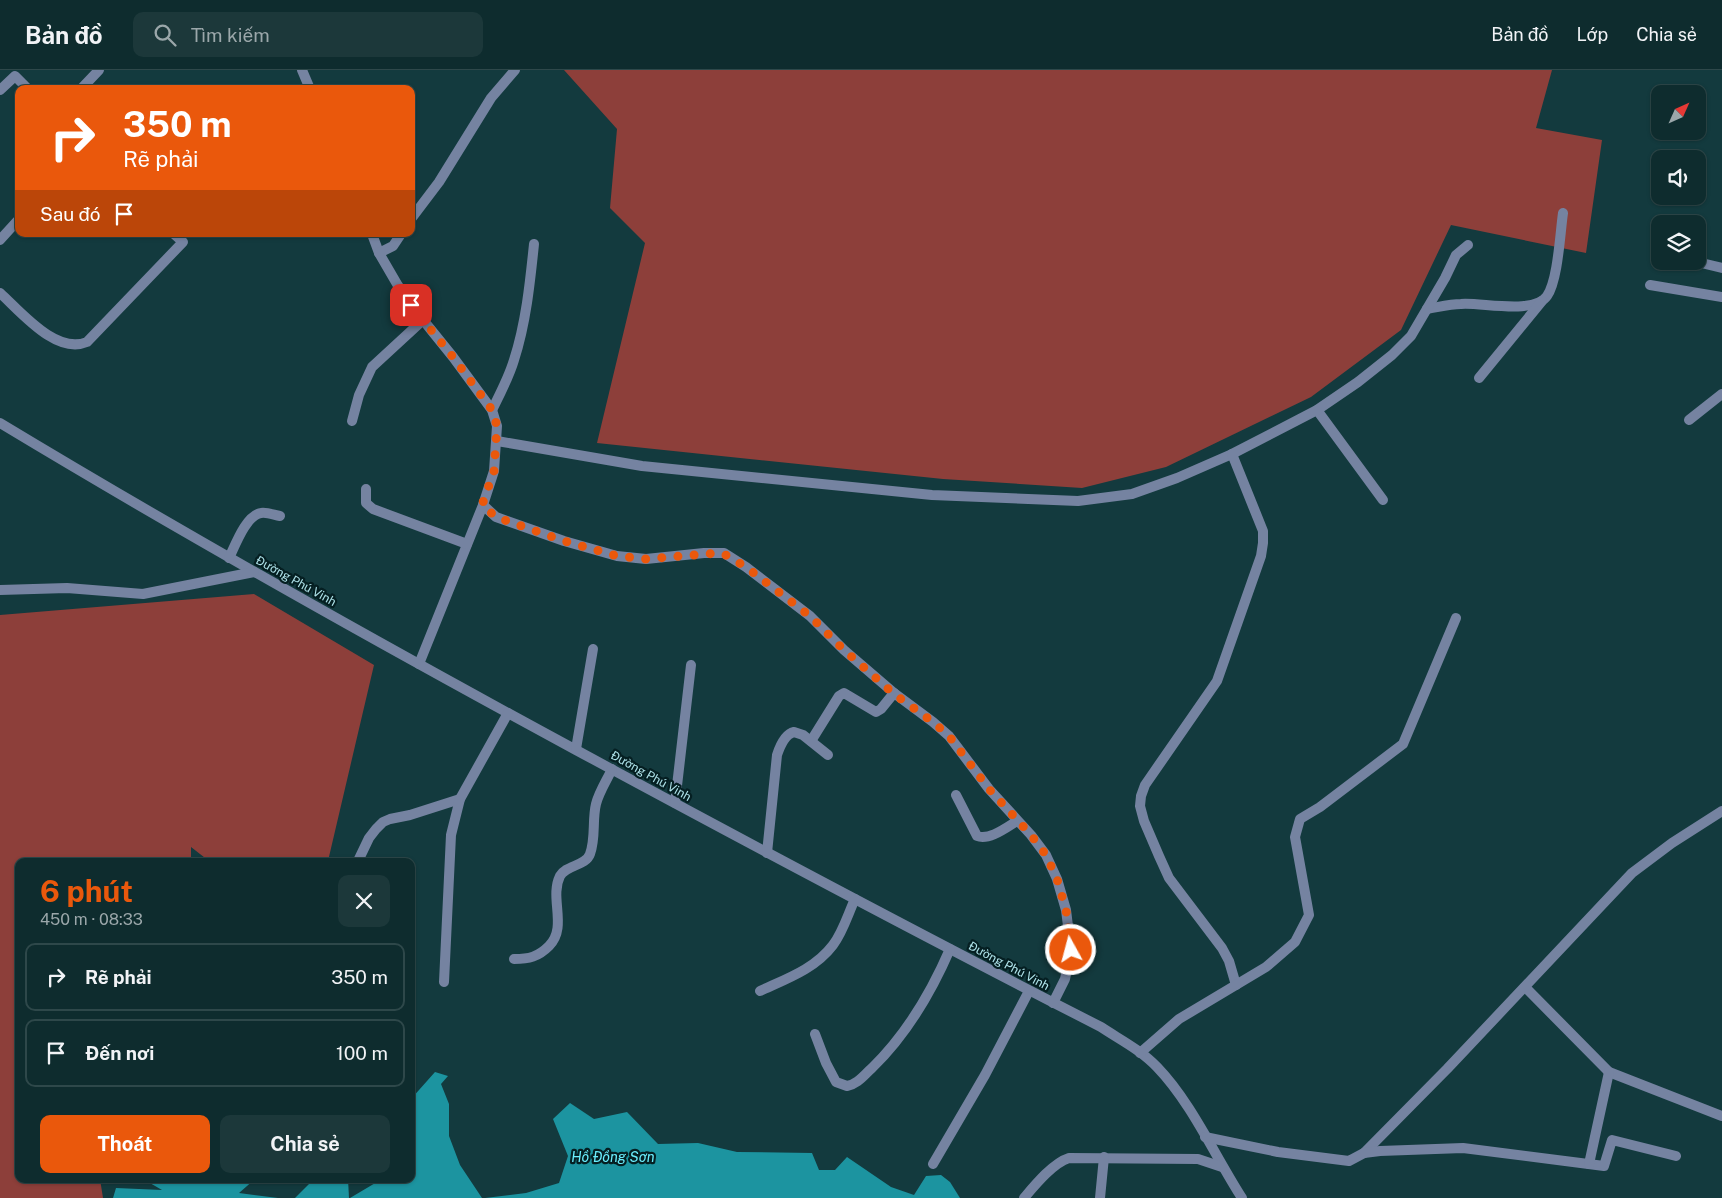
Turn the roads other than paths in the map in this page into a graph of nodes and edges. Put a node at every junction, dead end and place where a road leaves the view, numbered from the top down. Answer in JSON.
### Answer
{"nodes":[{"id":1,"x":99,"y":70,"type":"edge"},
{"id":2,"x":302,"y":70,"type":"edge"},
{"id":3,"x":515,"y":70,"type":"edge"},
{"id":4,"x":24,"y":85,"type":"edge"},
{"id":5,"x":85,"y":85,"type":"edge"},
{"id":6,"x":308,"y":85,"type":"edge"},
{"id":7,"x":0,"y":90,"type":"edge"},
{"id":8,"x":1562,"y":213,"type":"dead end"},
{"id":9,"x":415,"y":214,"type":"edge"},
{"id":10,"x":15,"y":223,"type":"edge"},
{"id":11,"x":177,"y":237,"type":"edge"},
{"id":12,"x":373,"y":237,"type":"edge"},
{"id":13,"x":399,"y":237,"type":"edge"},
{"id":14,"x":0,"y":240,"type":"edge"},
{"id":15,"x":534,"y":244,"type":"dead end"},
{"id":16,"x":1468,"y":245,"type":"dead end"},
{"id":17,"x":379,"y":253,"type":"junction"},
{"id":18,"x":1706,"y":264,"type":"edge"},
{"id":19,"x":1722,"y":268,"type":"edge"},
{"id":20,"x":1650,"y":285,"type":"dead end"},
{"id":21,"x":0,"y":293,"type":"edge"},
{"id":22,"x":1722,"y":297,"type":"edge"},
{"id":23,"x":1543,"y":300,"type":"junction"},
{"id":24,"x":1427,"y":309,"type":"junction"},
{"id":25,"x":423,"y":320,"type":"junction"},
{"id":26,"x":1479,"y":378,"type":"dead end"},
{"id":27,"x":1722,"y":394,"type":"edge"},
{"id":28,"x":492,"y":410,"type":"junction"},
{"id":29,"x":1317,"y":410,"type":"junction"},
{"id":30,"x":1689,"y":420,"type":"dead end"},
{"id":31,"x":352,"y":421,"type":"dead end"},
{"id":32,"x":0,"y":424,"type":"edge"},
{"id":33,"x":496,"y":441,"type":"junction"},
{"id":34,"x":1232,"y":454,"type":"junction"},
{"id":35,"x":366,"y":489,"type":"dead end"},
{"id":36,"x":1383,"y":500,"type":"dead end"},
{"id":37,"x":482,"y":505,"type":"junction"},
{"id":38,"x":280,"y":516,"type":"dead end"},
{"id":39,"x":467,"y":544,"type":"junction"},
{"id":40,"x":229,"y":558,"type":"junction"},
{"id":41,"x":254,"y":572,"type":"junction"},
{"id":42,"x":0,"y":590,"type":"edge"},
{"id":43,"x":1456,"y":618,"type":"dead end"},
{"id":44,"x":593,"y":649,"type":"dead end"},
{"id":45,"x":419,"y":664,"type":"junction"},
{"id":46,"x":691,"y":665,"type":"dead end"},
{"id":47,"x":894,"y":694,"type":"junction"},
{"id":48,"x":508,"y":713,"type":"junction"},
{"id":49,"x":811,"y":741,"type":"junction"},
{"id":50,"x":576,"y":749,"type":"junction"},
{"id":51,"x":828,"y":755,"type":"dead end"},
{"id":52,"x":612,"y":769,"type":"junction"},
{"id":53,"x":956,"y":795,"type":"dead end"},
{"id":54,"x":460,"y":799,"type":"junction"},
{"id":55,"x":675,"y":803,"type":"junction"},
{"id":56,"x":1722,"y":811,"type":"edge"},
{"id":57,"x":1017,"y":821,"type":"junction"},
{"id":58,"x":767,"y":853,"type":"junction"},
{"id":59,"x":359,"y":858,"type":"edge"},
{"id":60,"x":854,"y":899,"type":"junction"},
{"id":61,"x":950,"y":949,"type":"junction"},
{"id":62,"x":514,"y":959,"type":"dead end"},
{"id":63,"x":444,"y":982,"type":"dead end"},
{"id":64,"x":1236,"y":985,"type":"junction"},
{"id":65,"x":1525,"y":987,"type":"junction"},
{"id":66,"x":760,"y":991,"type":"dead end"},
{"id":67,"x":1029,"y":991,"type":"junction"},
{"id":68,"x":1052,"y":1003,"type":"junction"},
{"id":69,"x":816,"y":1034,"type":"dead end"},
{"id":70,"x":1140,"y":1053,"type":"junction"},
{"id":71,"x":1609,"y":1072,"type":"junction"},
{"id":72,"x":1722,"y":1116,"type":"edge"},
{"id":73,"x":1205,"y":1137,"type":"junction"},
{"id":74,"x":1364,"y":1153,"type":"junction"},
{"id":75,"x":1676,"y":1156,"type":"dead end"},
{"id":76,"x":1104,"y":1157,"type":"junction"},
{"id":77,"x":932,"y":1164,"type":"dead end"},
{"id":78,"x":1589,"y":1164,"type":"junction"},
{"id":79,"x":1222,"y":1167,"type":"junction"},
{"id":80,"x":1024,"y":1198,"type":"edge"},
{"id":81,"x":1100,"y":1198,"type":"edge"},
{"id":82,"x":1242,"y":1198,"type":"edge"}],
"edges":[{"from":1,"to":5,"type":"street"},
{"from":2,"to":6,"type":"street"},
{"from":3,"to":9,"type":"street"},
{"from":4,"to":7,"type":"street"},
{"from":8,"to":23,"type":"street"},
{"from":10,"to":14,"type":"street"},
{"from":11,"to":21,"type":"street"},
{"from":12,"to":17,"type":"street"},
{"from":13,"to":17,"type":"street"},
{"from":15,"to":28,"type":"street"},
{"from":16,"to":24,"type":"street"},
{"from":17,"to":25,"type":"street"},
{"from":18,"to":19,"type":"street"},
{"from":20,"to":22,"type":"street"},
{"from":23,"to":24,"type":"street"},
{"from":23,"to":26,"type":"street"},
{"from":24,"to":29,"type":"street"},
{"from":25,"to":28,"type":"street"},
{"from":25,"to":31,"type":"street"},
{"from":27,"to":30,"type":"street"},
{"from":28,"to":33,"type":"street"},
{"from":29,"to":34,"type":"street"},
{"from":29,"to":36,"type":"street"},
{"from":32,"to":40,"type":"street","name":"Đường Phú Vinh"},
{"from":33,"to":34,"type":"street"},
{"from":33,"to":37,"type":"street"},
{"from":34,"to":64,"type":"street"},
{"from":35,"to":39,"type":"street"},
{"from":37,"to":39,"type":"street"},
{"from":37,"to":47,"type":"street"},
{"from":38,"to":40,"type":"street"},
{"from":39,"to":45,"type":"street"},
{"from":40,"to":41,"type":"street","name":"Đường Phú Vinh"},
{"from":41,"to":42,"type":"street"},
{"from":41,"to":45,"type":"street","name":"Đường Phú Vinh"},
{"from":43,"to":64,"type":"street"},
{"from":44,"to":50,"type":"street"},
{"from":45,"to":48,"type":"street","name":"Đường Phú Vinh"},
{"from":46,"to":55,"type":"street"},
{"from":47,"to":49,"type":"street"},
{"from":47,"to":57,"type":"street"},
{"from":48,"to":50,"type":"street","name":"Đường Phú Vinh"},
{"from":48,"to":54,"type":"street"},
{"from":49,"to":51,"type":"street"},
{"from":49,"to":58,"type":"street"},
{"from":50,"to":52,"type":"street","name":"Đường Phú Vinh"},
{"from":52,"to":55,"type":"street","name":"Đường Phú Vinh"},
{"from":52,"to":62,"type":"street"},
{"from":53,"to":57,"type":"street"},
{"from":54,"to":59,"type":"street"},
{"from":54,"to":63,"type":"street"},
{"from":55,"to":58,"type":"street","name":"Đường Phú Vinh"},
{"from":56,"to":65,"type":"street"},
{"from":57,"to":68,"type":"street"},
{"from":58,"to":60,"type":"street","name":"Đường Phú Vinh"},
{"from":60,"to":61,"type":"street","name":"Đường Phú Vinh"},
{"from":60,"to":66,"type":"street"},
{"from":61,"to":67,"type":"street","name":"Đường Phú Vinh"},
{"from":61,"to":69,"type":"street"},
{"from":64,"to":70,"type":"street"},
{"from":65,"to":71,"type":"street"},
{"from":65,"to":74,"type":"street"},
{"from":67,"to":68,"type":"street","name":"Đường Phú Vinh"},
{"from":67,"to":77,"type":"street"},
{"from":68,"to":70,"type":"street","name":"Đường Phú Vinh"},
{"from":70,"to":73,"type":"street","name":"Đường Phú Vinh"},
{"from":71,"to":72,"type":"street"},
{"from":71,"to":78,"type":"street"},
{"from":73,"to":74,"type":"street"},
{"from":73,"to":79,"type":"street","name":"Đường Phú Vinh"},
{"from":74,"to":78,"type":"street"},
{"from":75,"to":78,"type":"street"},
{"from":76,"to":79,"type":"street"},
{"from":76,"to":80,"type":"street"},
{"from":76,"to":81,"type":"street"},
{"from":79,"to":82,"type":"street","name":"Đường Phú Vinh"}]}
